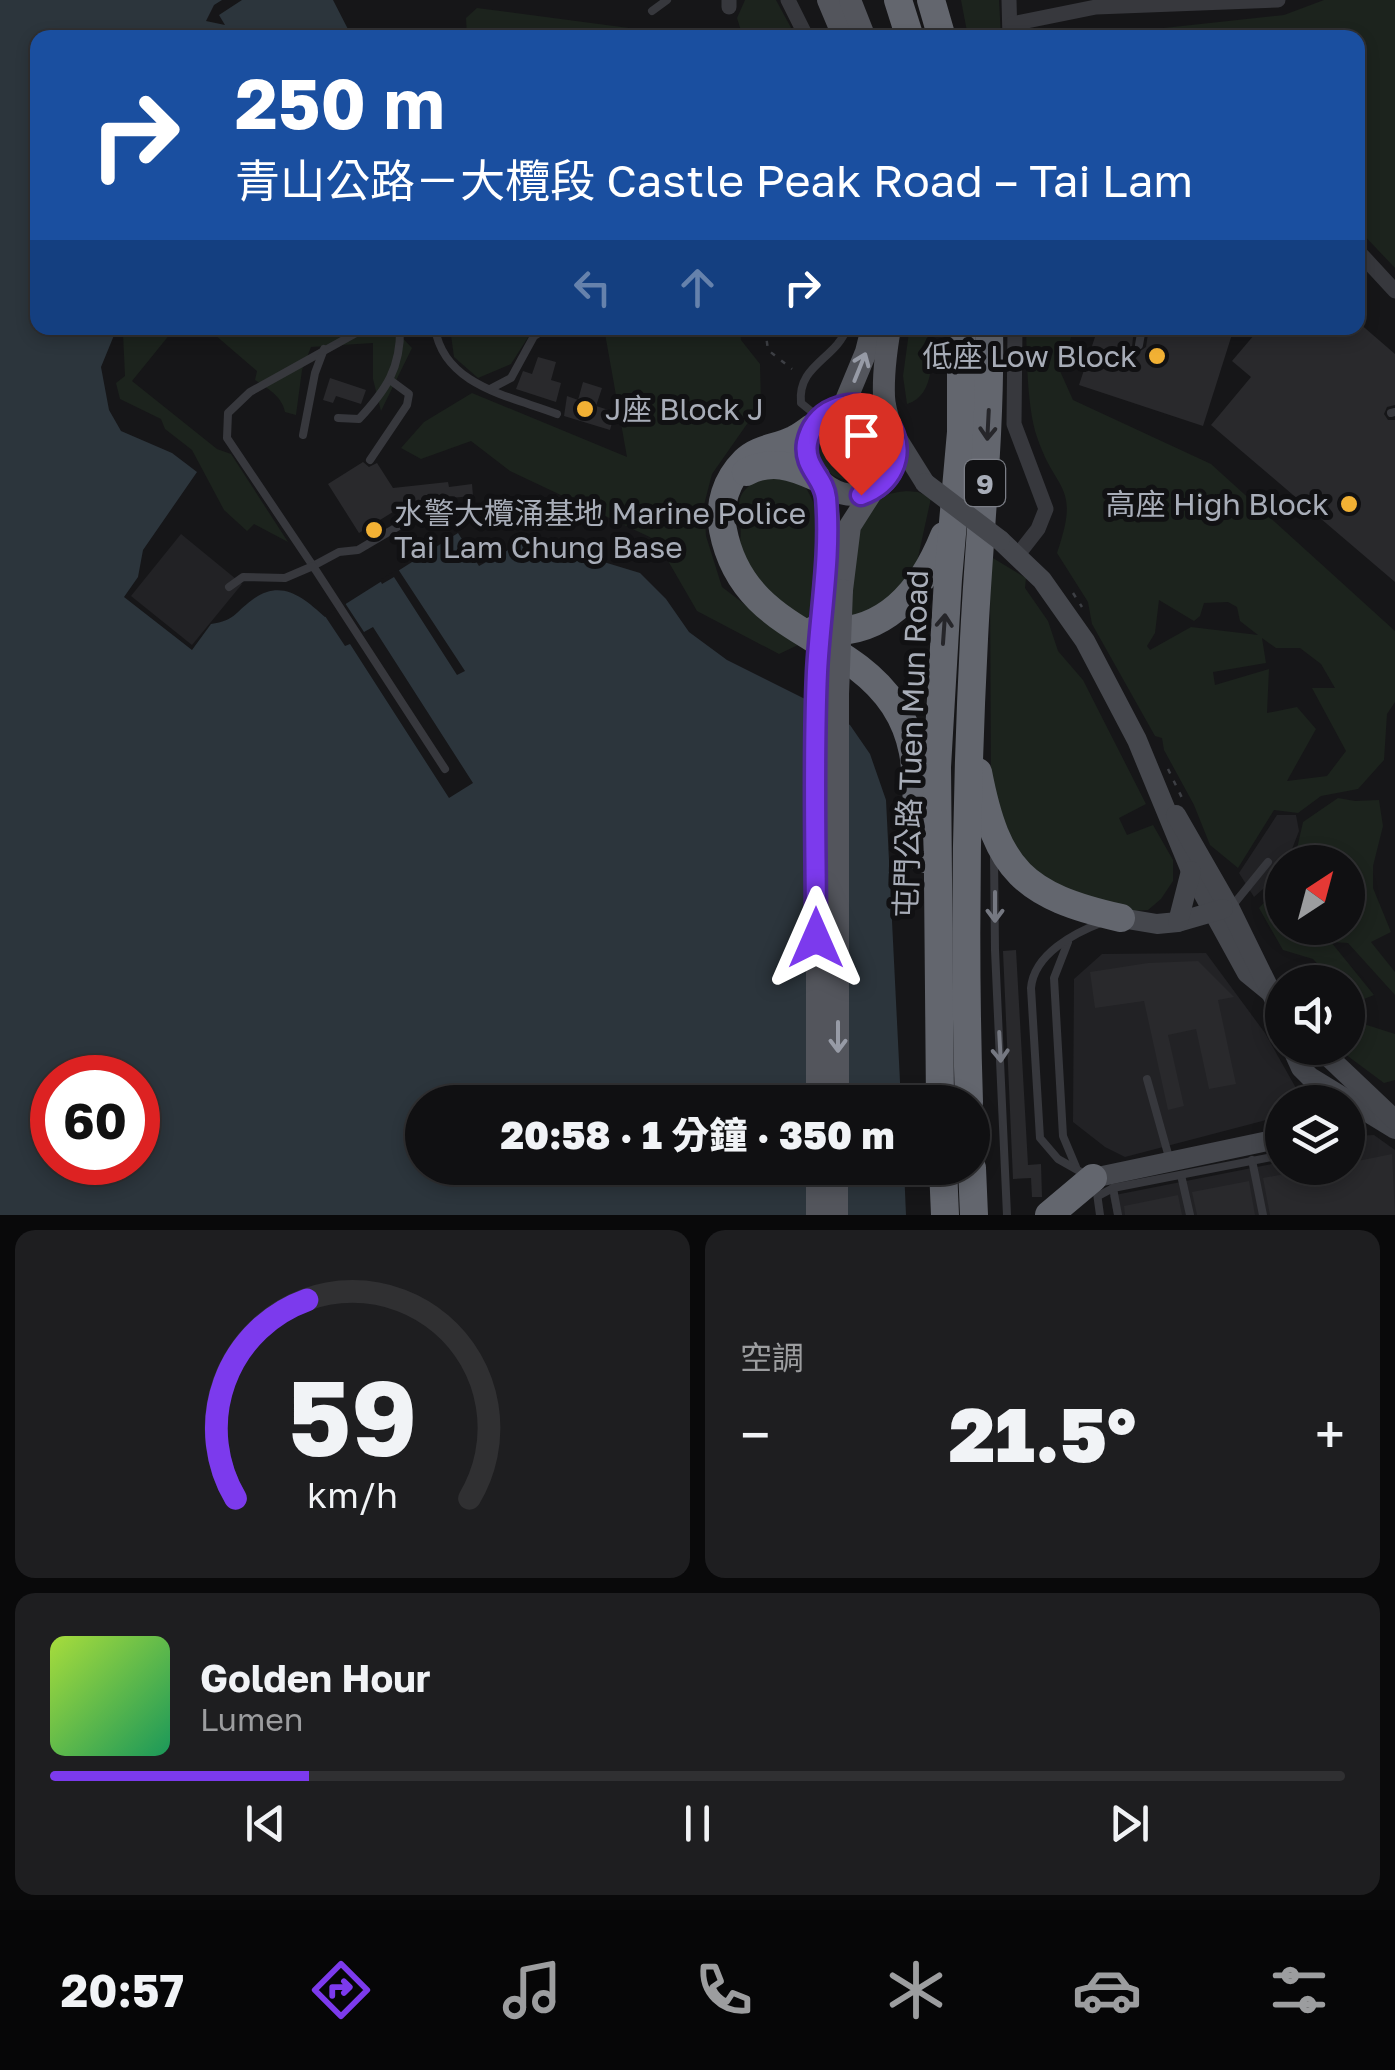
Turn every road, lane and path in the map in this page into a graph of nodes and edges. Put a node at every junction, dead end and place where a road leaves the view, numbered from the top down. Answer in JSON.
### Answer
{"nodes":[{"id":1,"x":667,"y":0,"type":"edge"},
{"id":2,"x":788,"y":0,"type":"edge"},
{"id":3,"x":828,"y":0,"type":"edge"},
{"id":4,"x":850,"y":0,"type":"edge"},
{"id":5,"x":898,"y":0,"type":"edge"},
{"id":6,"x":931,"y":0,"type":"edge"},
{"id":7,"x":1009,"y":0,"type":"edge"},
{"id":8,"x":1278,"y":0,"type":"edge"},
{"id":9,"x":652,"y":10,"type":"dead end"},
{"id":10,"x":804,"y":30,"type":"edge"},
{"id":11,"x":841,"y":30,"type":"edge"},
{"id":12,"x":862,"y":30,"type":"edge"},
{"id":13,"x":907,"y":30,"type":"edge"},
{"id":14,"x":940,"y":30,"type":"edge"},
{"id":15,"x":1011,"y":30,"type":"edge"},
{"id":16,"x":1015,"y":30,"type":"edge"},
{"id":17,"x":1365,"y":259,"type":"edge"},
{"id":18,"x":1395,"y":291,"type":"edge"},
{"id":19,"x":351,"y":335,"type":"edge"},
{"id":20,"x":399,"y":335,"type":"edge"},
{"id":21,"x":437,"y":335,"type":"edge"},
{"id":22,"x":536,"y":335,"type":"edge"},
{"id":23,"x":766,"y":335,"type":"edge"},
{"id":24,"x":844,"y":335,"type":"edge"},
{"id":25,"x":870,"y":335,"type":"edge"},
{"id":26,"x":889,"y":335,"type":"edge"},
{"id":27,"x":962,"y":335,"type":"edge"},
{"id":28,"x":989,"y":335,"type":"edge"},
{"id":29,"x":1015,"y":335,"type":"edge"},
{"id":30,"x":1141,"y":335,"type":"edge"},
{"id":31,"x":1139,"y":345,"type":"dead end"},
{"id":32,"x":324,"y":349,"type":"junction"},
{"id":33,"x":792,"y":369,"type":"dead end"},
{"id":34,"x":390,"y":380,"type":"junction"},
{"id":35,"x":490,"y":389,"type":"junction"},
{"id":36,"x":844,"y":405,"type":"junction"},
{"id":37,"x":557,"y":414,"type":"dead end"},
{"id":38,"x":338,"y":418,"type":"dead end"},
{"id":39,"x":816,"y":423,"type":"junction"},
{"id":40,"x":892,"y":429,"type":"junction"},
{"id":41,"x":303,"y":435,"type":"dead end"},
{"id":42,"x":370,"y":460,"type":"dead end"},
{"id":43,"x":820,"y":482,"type":"junction"},
{"id":44,"x":925,"y":483,"type":"junction"},
{"id":45,"x":729,"y":484,"type":"junction"},
{"id":46,"x":878,"y":487,"type":"junction"},
{"id":47,"x":954,"y":508,"type":"junction"},
{"id":48,"x":414,"y":516,"type":"dead end"},
{"id":49,"x":1017,"y":556,"type":"junction"},
{"id":50,"x":314,"y":566,"type":"junction"},
{"id":51,"x":228,"y":587,"type":"dead end"},
{"id":52,"x":832,"y":590,"type":"junction"},
{"id":53,"x":1081,"y":602,"type":"dead end"},
{"id":54,"x":772,"y":611,"type":"junction"},
{"id":55,"x":1086,"y":618,"type":"dead end"},
{"id":56,"x":970,"y":732,"type":"junction"},
{"id":57,"x":1155,"y":763,"type":"junction"},
{"id":58,"x":446,"y":768,"type":"dead end"},
{"id":59,"x":1185,"y":802,"type":"dead end"},
{"id":60,"x":990,"y":826,"type":"junction"},
{"id":61,"x":1265,"y":865,"type":"edge"},
{"id":62,"x":1191,"y":871,"type":"junction"},
{"id":63,"x":1222,"y":909,"type":"junction"},
{"id":64,"x":936,"y":914,"type":"junction"},
{"id":65,"x":1121,"y":918,"type":"junction"},
{"id":66,"x":1178,"y":922,"type":"junction"},
{"id":67,"x":1069,"y":940,"type":"junction"},
{"id":68,"x":1265,"y":989,"type":"edge"},
{"id":69,"x":1299,"y":1065,"type":"edge"},
{"id":70,"x":1334,"y":1065,"type":"edge"},
{"id":71,"x":1147,"y":1078,"type":"dead end"},
{"id":72,"x":816,"y":1085,"type":"edge"},
{"id":73,"x":838,"y":1085,"type":"edge"},
{"id":74,"x":940,"y":1085,"type":"edge"},
{"id":75,"x":969,"y":1085,"type":"edge"},
{"id":76,"x":1315,"y":1085,"type":"edge"},
{"id":77,"x":1365,"y":1113,"type":"edge"},
{"id":78,"x":1389,"y":1123,"type":"edge"},
{"id":79,"x":1265,"y":1143,"type":"edge"},
{"id":80,"x":1265,"y":1157,"type":"edge"},
{"id":81,"x":1252,"y":1160,"type":"junction"},
{"id":82,"x":1176,"y":1168,"type":"junction"},
{"id":83,"x":816,"y":1185,"type":"edge"},
{"id":84,"x":838,"y":1185,"type":"edge"},
{"id":85,"x":944,"y":1185,"type":"edge"},
{"id":86,"x":973,"y":1185,"type":"edge"},
{"id":87,"x":1097,"y":1187,"type":"junction"},
{"id":88,"x":817,"y":1215,"type":"edge"},
{"id":89,"x":838,"y":1215,"type":"edge"},
{"id":90,"x":945,"y":1215,"type":"edge"},
{"id":91,"x":974,"y":1215,"type":"edge"},
{"id":92,"x":1006,"y":1215,"type":"edge"},
{"id":93,"x":1049,"y":1215,"type":"edge"},
{"id":94,"x":1100,"y":1215,"type":"edge"},
{"id":95,"x":1118,"y":1215,"type":"edge"},
{"id":96,"x":1190,"y":1215,"type":"edge"},
{"id":97,"x":1263,"y":1215,"type":"edge"}],
"edges":[{"from":1,"to":9,"type":"lane"},
{"from":2,"to":10,"type":"street"},
{"from":3,"to":11,"type":"main road"},
{"from":4,"to":12,"type":"main road"},
{"from":5,"to":13,"type":"highway"},
{"from":6,"to":14,"type":"highway"},
{"from":7,"to":15,"type":"street"},
{"from":8,"to":16,"type":"street"},
{"from":17,"to":18,"type":"street"},
{"from":19,"to":32,"type":"lane"},
{"from":20,"to":34,"type":"lane"},
{"from":21,"to":35,"type":"lane"},
{"from":22,"to":35,"type":"lane"},
{"from":23,"to":33,"type":"path"},
{"from":24,"to":39,"type":"lane"},
{"from":36,"to":25,"type":"main road","one_way":true},
{"from":26,"to":40,"type":"main road"},
{"from":27,"to":47,"type":"highway","name":"屯門公路 Tuen Mun Road","number":"9"},
{"from":28,"to":56,"type":"highway","name":"屯門公路 Tuen Mun Road","number":"9","one_way":true},
{"from":29,"to":49,"type":"street"},
{"from":30,"to":31,"type":"lane"},
{"from":32,"to":41,"type":"lane"},
{"from":32,"to":50,"type":"lane"},
{"from":34,"to":38,"type":"lane"},
{"from":34,"to":42,"type":"lane"},
{"from":35,"to":37,"type":"lane"},
{"from":36,"to":39,"type":"main road"},
{"from":36,"to":40,"type":"main road"},
{"from":39,"to":43,"type":"main road"},
{"from":39,"to":45,"type":"highway"},
{"from":40,"to":44,"type":"main road"},
{"from":40,"to":46,"type":"main road"},
{"from":43,"to":45,"type":"highway"},
{"from":43,"to":46,"type":"main road"},
{"from":43,"to":52,"type":"main road"},
{"from":44,"to":46,"type":"main road"},
{"from":44,"to":49,"type":"main road","bridge":true},
{"from":45,"to":54,"type":"highway"},
{"from":46,"to":52,"type":"main road"},
{"from":47,"to":54,"type":"highway"},
{"from":64,"to":47,"type":"highway","name":"屯門公路 Tuen Mun Road","number":"9","one_way":true},
{"from":48,"to":50,"type":"lane"},
{"from":49,"to":57,"type":"main road"},
{"from":50,"to":51,"type":"lane"},
{"from":50,"to":58,"type":"lane"},
{"from":52,"to":72,"type":"main road","bridge":true},
{"from":52,"to":73,"type":"main road","one_way":true,"bridge":true},
{"from":53,"to":55,"type":"path"},
{"from":54,"to":64,"type":"highway"},
{"from":56,"to":60,"type":"highway"},
{"from":56,"to":75,"type":"highway","name":"屯門公路 Tuen Mun Road","number":"9"},
{"from":57,"to":59,"type":"path"},
{"from":57,"to":62,"type":"main road"},
{"from":57,"to":63,"type":"main road"},
{"from":60,"to":65,"type":"highway"},
{"from":60,"to":92,"type":"lane","one_way":true},
{"from":61,"to":63,"type":"lane"},
{"from":62,"to":63,"type":"main road"},
{"from":62,"to":66,"type":"main road"},
{"from":63,"to":66,"type":"main road"},
{"from":63,"to":68,"type":"main road"},
{"from":64,"to":74,"type":"highway","name":"屯門公路 Tuen Mun Road","number":"9"},
{"from":65,"to":66,"type":"main road"},
{"from":65,"to":67,"type":"lane"},
{"from":67,"to":87,"type":"lane"},
{"from":67,"to":87,"type":"lane"},
{"from":69,"to":76,"type":"main road"},
{"from":70,"to":78,"type":"main road"},
{"from":71,"to":82,"type":"lane"},
{"from":77,"to":78,"type":"main road"},
{"from":79,"to":82,"type":"main road"},
{"from":80,"to":81,"type":"lane"},
{"from":81,"to":82,"type":"lane"},
{"from":81,"to":97,"type":"lane"},
{"from":82,"to":87,"type":"main road"},
{"from":82,"to":96,"type":"lane"},
{"from":83,"to":88,"type":"main road"},
{"from":84,"to":89,"type":"main road"},
{"from":85,"to":90,"type":"highway"},
{"from":86,"to":91,"type":"highway"},
{"from":87,"to":93,"type":"highway"},
{"from":87,"to":94,"type":"lane"},
{"from":87,"to":95,"type":"lane"}]}
